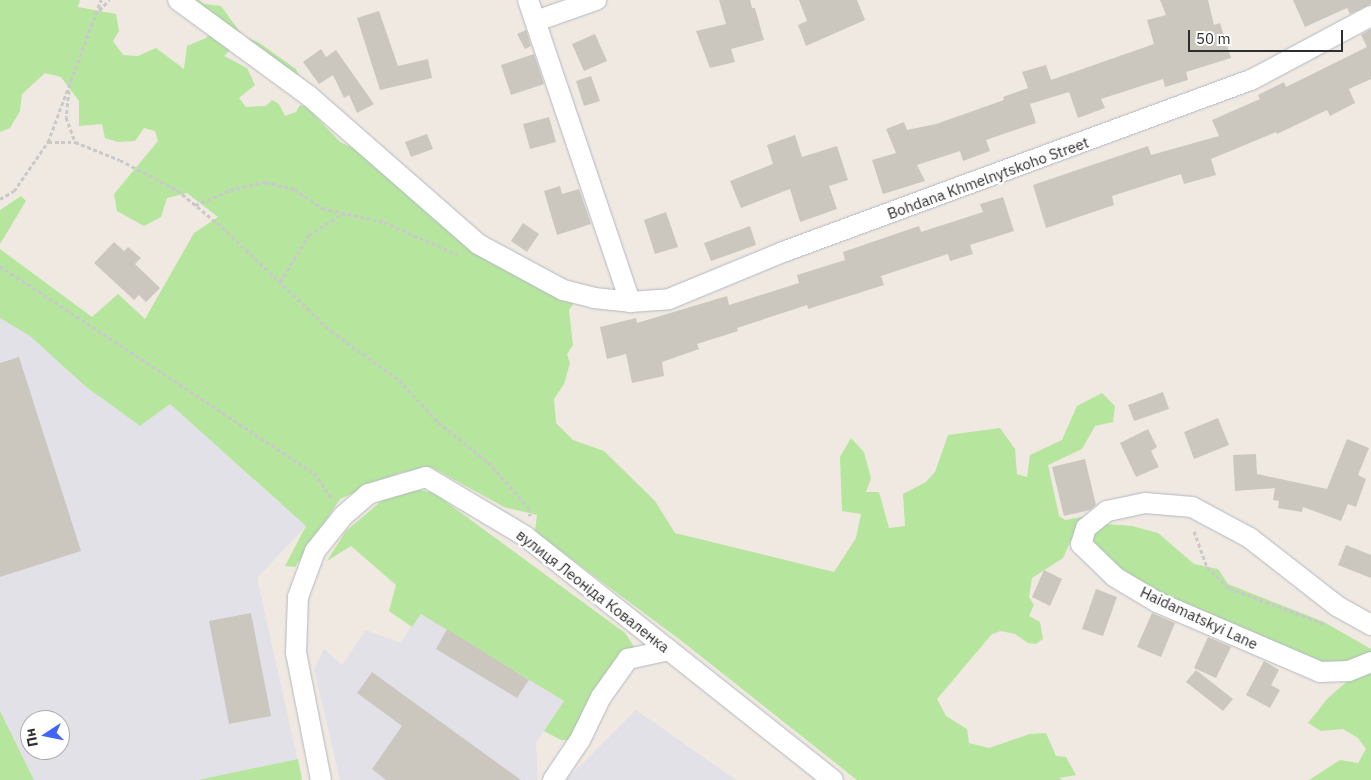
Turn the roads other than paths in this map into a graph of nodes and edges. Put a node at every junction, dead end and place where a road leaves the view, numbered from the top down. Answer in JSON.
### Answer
{"nodes":[{"id":1,"x":178,"y":0,"type":"edge"},
{"id":2,"x":528,"y":0,"type":"edge"},
{"id":3,"x":596,"y":0,"type":"edge"},
{"id":4,"x":1371,"y":16,"type":"edge"},
{"id":5,"x":536,"y":21,"type":"junction"},
{"id":6,"x":630,"y":302,"type":"junction"},
{"id":7,"x":1371,"y":625,"type":"edge"},
{"id":8,"x":669,"y":650,"type":"junction"},
{"id":9,"x":1371,"y":662,"type":"edge"},
{"id":10,"x":321,"y":780,"type":"edge"},
{"id":11,"x":553,"y":780,"type":"edge"},
{"id":12,"x":833,"y":780,"type":"edge"}],
"edges":[{"from":1,"to":6,"type":"street","name":"Bohdana Khmelnytskoho Street"},
{"from":2,"to":5,"type":"street"},
{"from":3,"to":5,"type":"street"},
{"from":4,"to":6,"type":"street","name":"Bohdana Khmelnytskoho Street"},
{"from":5,"to":6,"type":"street"},
{"from":7,"to":9,"type":"street","name":"Haidamatskyi Lane"},
{"from":8,"to":10,"type":"street","name":"вулиця Леоніда Коваленка"},
{"from":8,"to":11,"type":"street"},
{"from":8,"to":12,"type":"street","name":"вулиця Леоніда Коваленка"}]}
